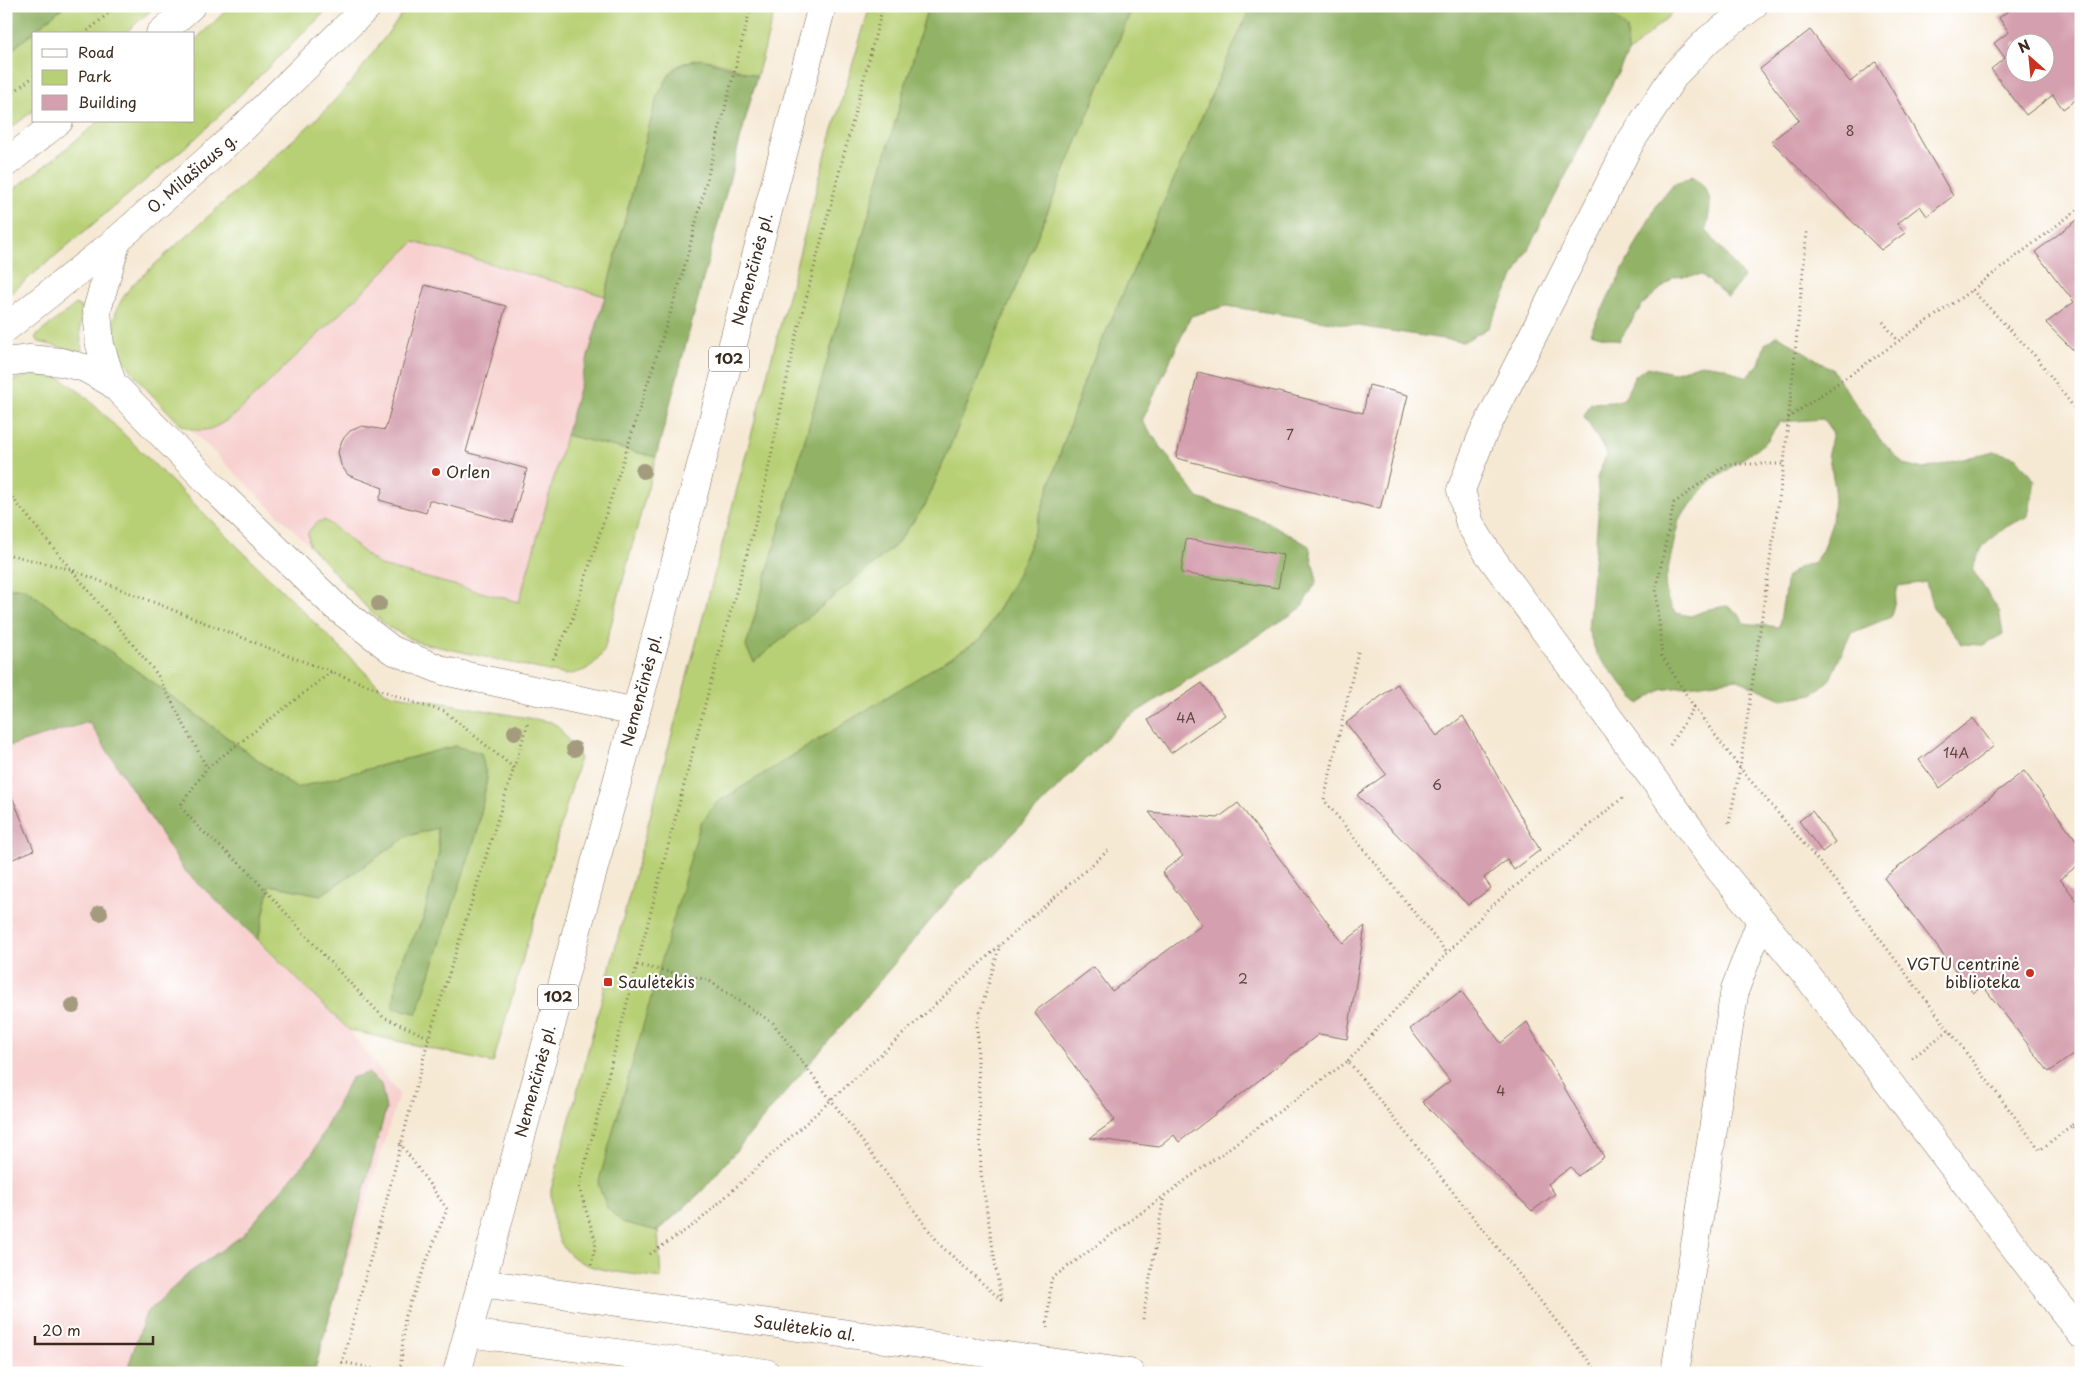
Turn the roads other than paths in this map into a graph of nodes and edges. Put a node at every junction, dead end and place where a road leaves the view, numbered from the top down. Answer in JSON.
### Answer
{"nodes":[{"id":1,"x":191,"y":6,"type":"edge"},
{"id":2,"x":368,"y":6,"type":"edge"},
{"id":3,"x":822,"y":6,"type":"edge"},
{"id":4,"x":1753,"y":6,"type":"edge"},
{"id":5,"x":162,"y":32,"type":"edge"},
{"id":6,"x":58,"y":122,"type":"edge"},
{"id":7,"x":6,"y":163,"type":"edge"},
{"id":8,"x":117,"y":240,"type":"junction"},
{"id":9,"x":6,"y":328,"type":"edge"},
{"id":10,"x":6,"y":362,"type":"edge"},
{"id":11,"x":112,"y":383,"type":"junction"},
{"id":12,"x":636,"y":712,"type":"junction"},
{"id":13,"x":1762,"y":921,"type":"junction"},
{"id":14,"x":481,"y":1283,"type":"junction"},
{"id":15,"x":468,"y":1333,"type":"junction"},
{"id":16,"x":2081,"y":1334,"type":"edge"},
{"id":17,"x":458,"y":1373,"type":"edge"},
{"id":18,"x":766,"y":1373,"type":"edge"},
{"id":19,"x":1130,"y":1373,"type":"edge"},
{"id":20,"x":1674,"y":1373,"type":"edge"}],
"edges":[{"from":1,"to":5,"type":"street"},
{"from":2,"to":8,"type":"street","name":"O. Milašiaus g."},
{"from":3,"to":12,"type":"street","name":"Nemenčinės pl.","number":"102"},
{"from":4,"to":13,"type":"street"},
{"from":6,"to":7,"type":"street"},
{"from":8,"to":9,"type":"street","name":"O. Milašiaus g."},
{"from":8,"to":11,"type":"street"},
{"from":10,"to":11,"type":"street"},
{"from":11,"to":12,"type":"street"},
{"from":12,"to":14,"type":"street","name":"Nemenčinės pl.","number":"102"},
{"from":13,"to":16,"type":"street"},
{"from":13,"to":20,"type":"street"},
{"from":14,"to":15,"type":"street","name":"Nemenčinės pl.","number":"102"},
{"from":14,"to":19,"type":"street","name":"Saulėtekio al."},
{"from":15,"to":17,"type":"street","name":"Nemenčinės pl.","number":"102"},
{"from":15,"to":18,"type":"street"}]}
